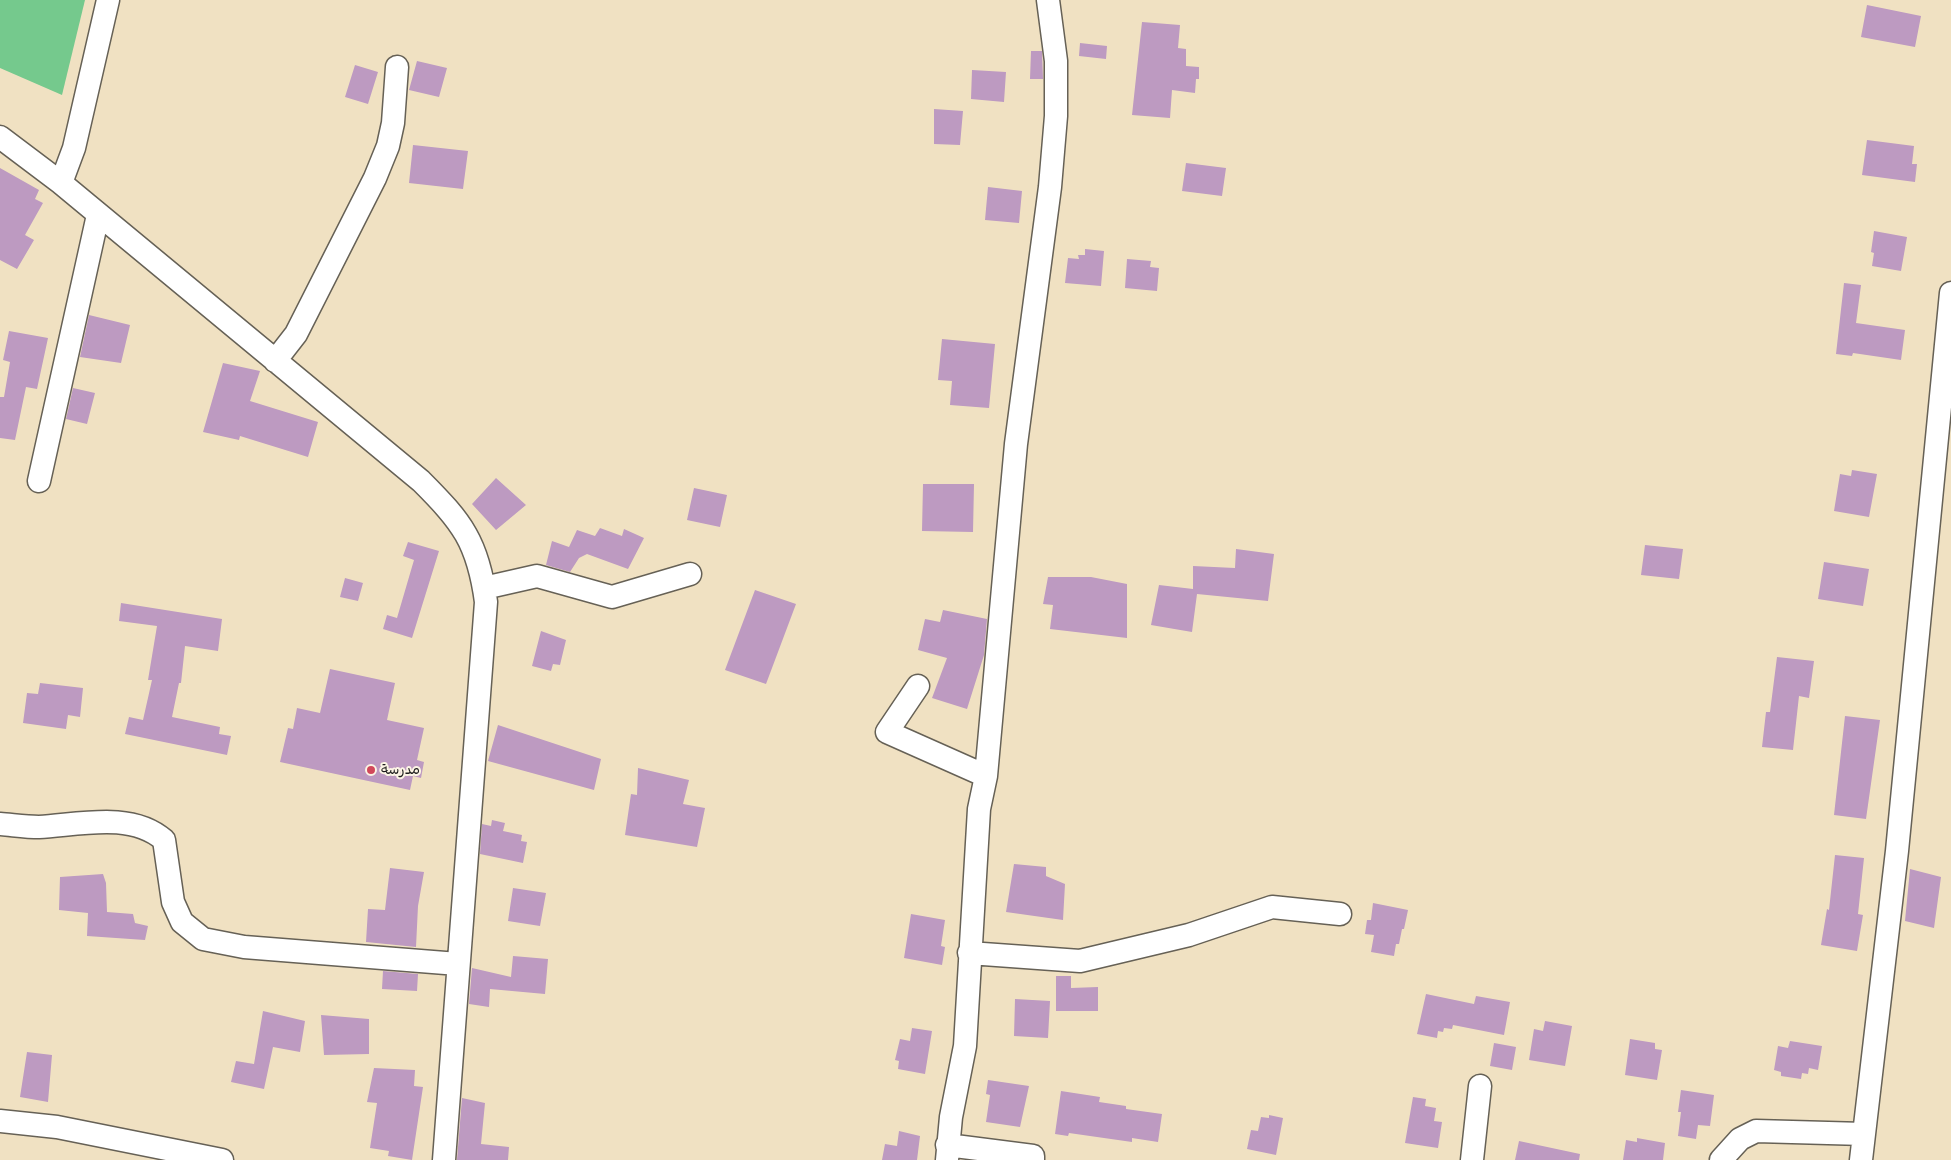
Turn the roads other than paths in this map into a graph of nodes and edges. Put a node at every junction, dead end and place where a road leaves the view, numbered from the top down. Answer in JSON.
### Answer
{"nodes":[{"id":1,"x":108,"y":0,"type":"edge"},
{"id":2,"x":1048,"y":0,"type":"edge"},
{"id":3,"x":398,"y":67,"type":"dead end"},
{"id":4,"x":0,"y":137,"type":"edge"},
{"id":5,"x":62,"y":183,"type":"junction"},
{"id":6,"x":98,"y":215,"type":"junction"},
{"id":7,"x":1951,"y":293,"type":"edge"},
{"id":8,"x":1950,"y":317,"type":"edge"},
{"id":9,"x":275,"y":361,"type":"junction"},
{"id":10,"x":39,"y":481,"type":"dead end"},
{"id":11,"x":690,"y":574,"type":"dead end"},
{"id":12,"x":484,"y":588,"type":"junction"},
{"id":13,"x":918,"y":686,"type":"dead end"},
{"id":14,"x":986,"y":776,"type":"junction"},
{"id":15,"x":0,"y":824,"type":"edge"},
{"id":16,"x":1340,"y":914,"type":"dead end"},
{"id":17,"x":969,"y":953,"type":"junction"},
{"id":18,"x":458,"y":964,"type":"junction"},
{"id":19,"x":1480,"y":1086,"type":"dead end"},
{"id":20,"x":0,"y":1121,"type":"edge"},
{"id":21,"x":1864,"y":1134,"type":"junction"},
{"id":22,"x":947,"y":1153,"type":"edge"},
{"id":23,"x":222,"y":1160,"type":"edge"},
{"id":24,"x":444,"y":1160,"type":"edge"},
{"id":25,"x":1033,"y":1160,"type":"edge"},
{"id":26,"x":1472,"y":1160,"type":"edge"},
{"id":27,"x":1721,"y":1160,"type":"edge"},
{"id":28,"x":1861,"y":1160,"type":"edge"}],
"edges":[{"from":1,"to":5,"type":"street"},
{"from":2,"to":14,"type":"street"},
{"from":3,"to":9,"type":"street"},
{"from":4,"to":5,"type":"street"},
{"from":5,"to":6,"type":"street"},
{"from":6,"to":9,"type":"street"},
{"from":6,"to":10,"type":"street"},
{"from":7,"to":8,"type":"street"},
{"from":8,"to":21,"type":"street"},
{"from":9,"to":12,"type":"street"},
{"from":11,"to":12,"type":"street"},
{"from":12,"to":18,"type":"street"},
{"from":13,"to":14,"type":"street"},
{"from":14,"to":17,"type":"street"},
{"from":15,"to":18,"type":"street"},
{"from":16,"to":17,"type":"street"},
{"from":17,"to":22,"type":"street"},
{"from":18,"to":24,"type":"street"},
{"from":19,"to":26,"type":"street"},
{"from":20,"to":23,"type":"street"},
{"from":21,"to":27,"type":"street"},
{"from":21,"to":28,"type":"street"},
{"from":22,"to":25,"type":"street"}]}
